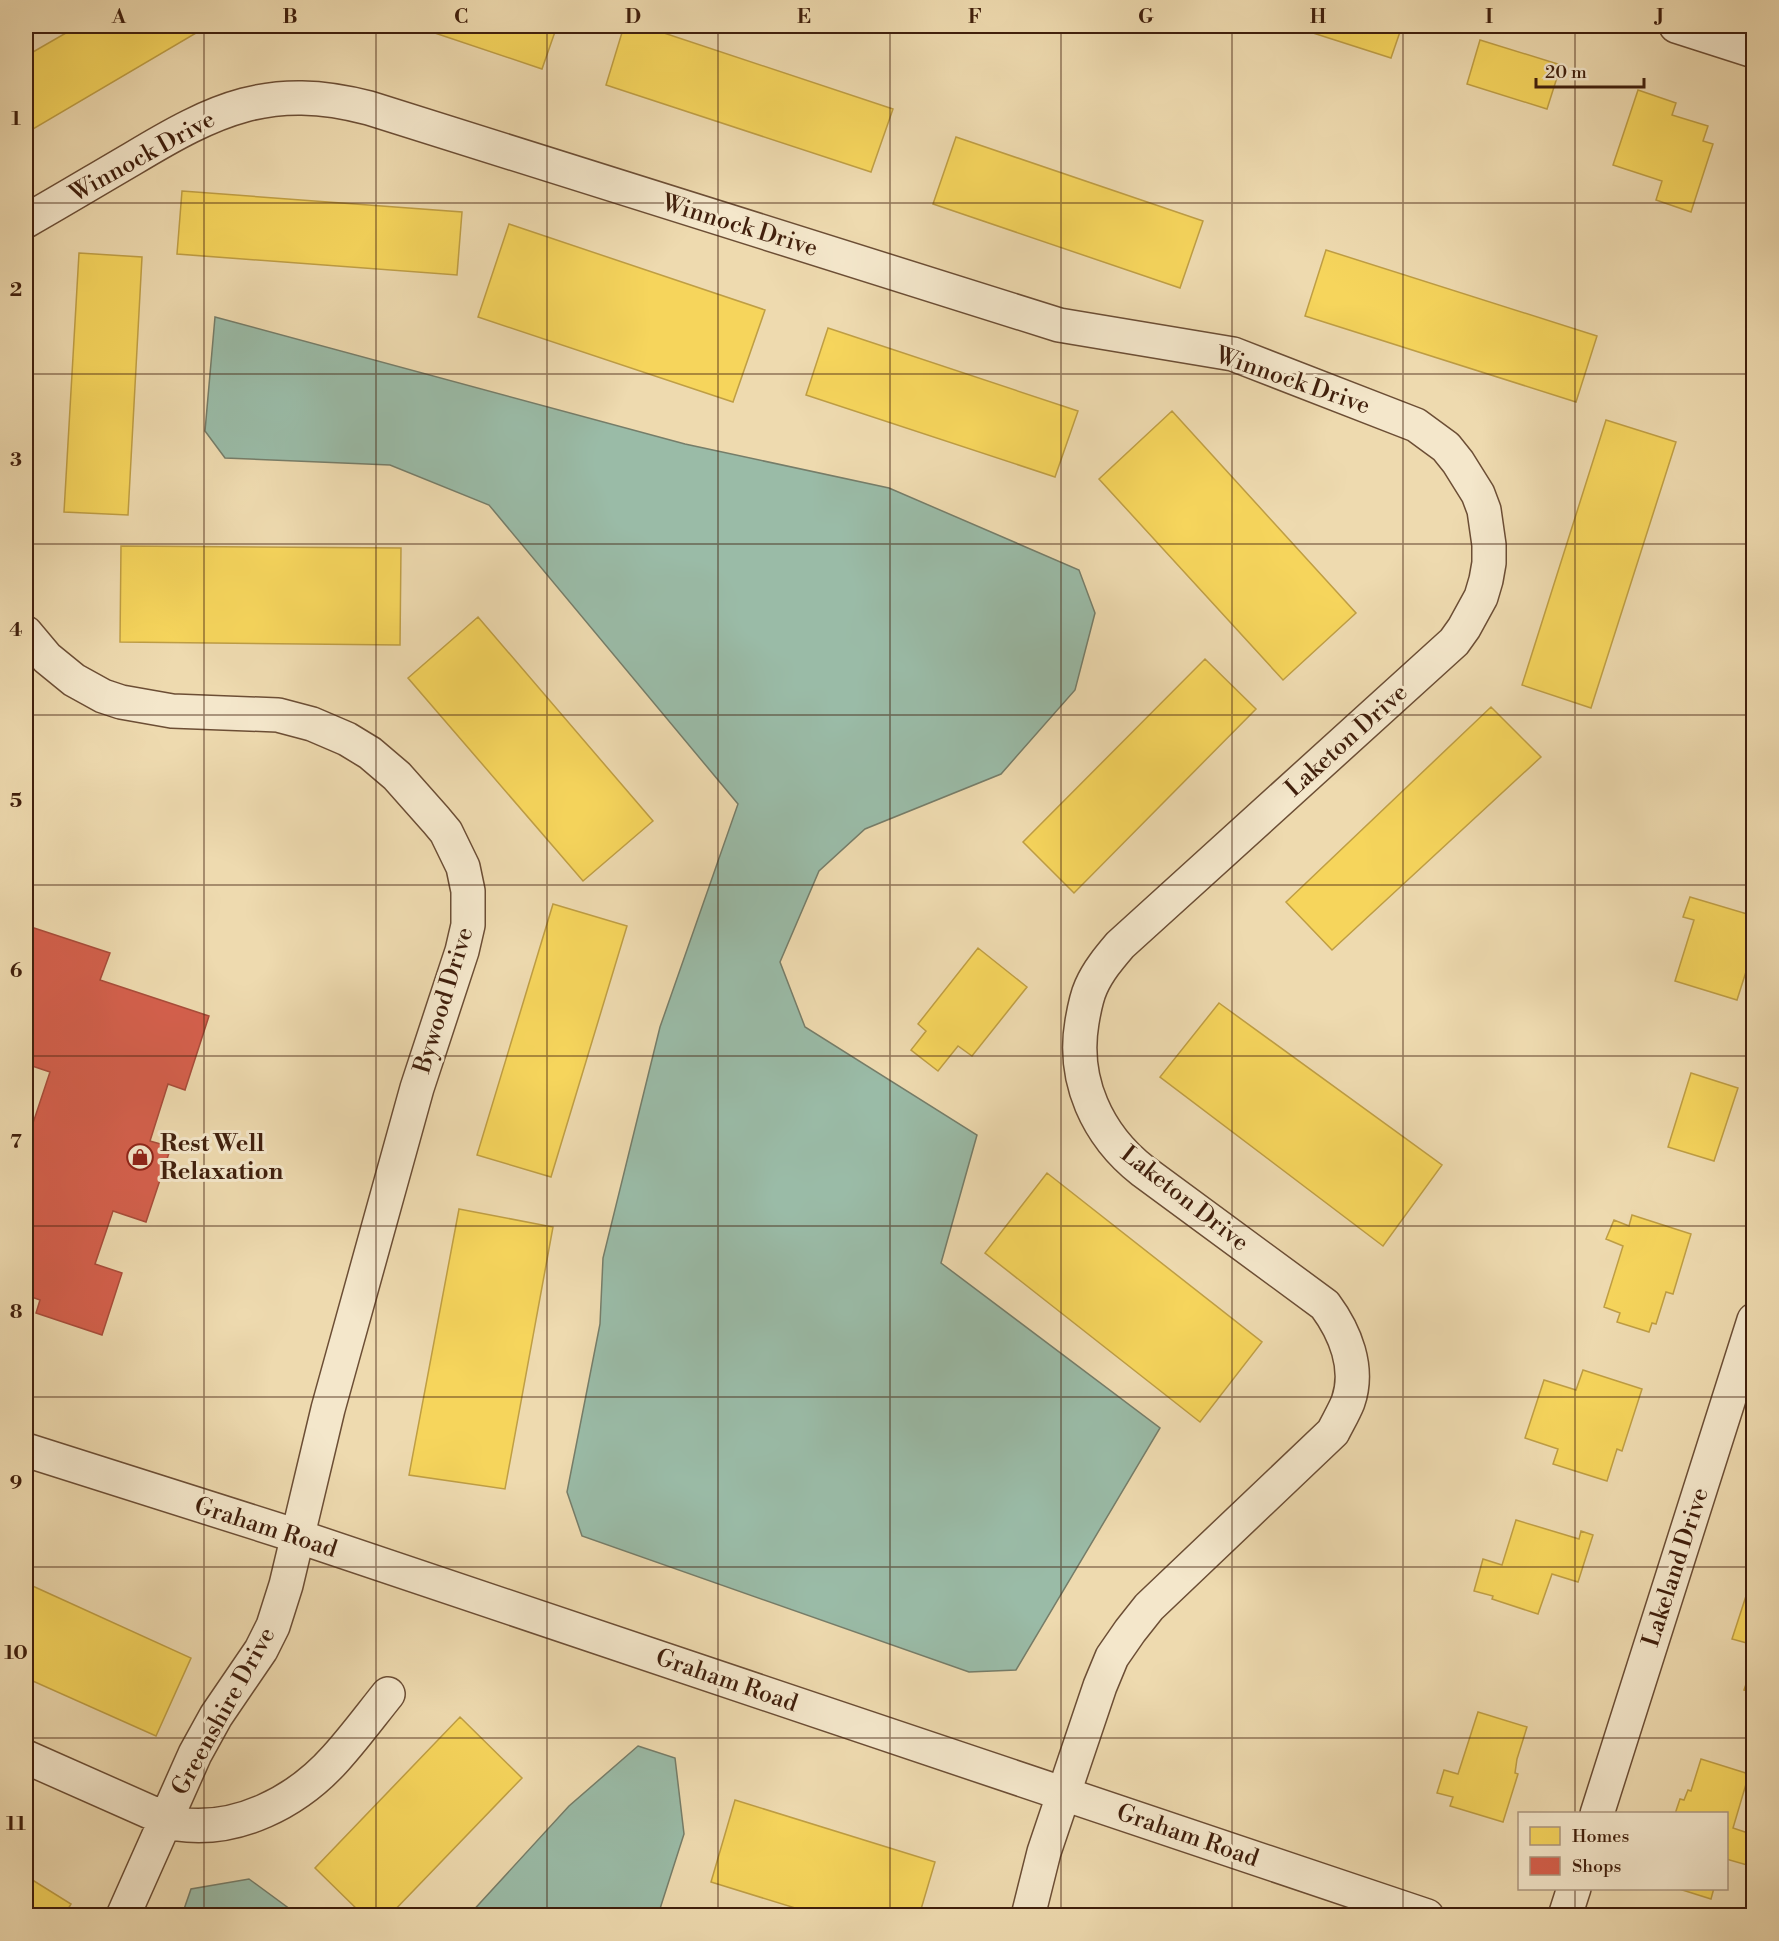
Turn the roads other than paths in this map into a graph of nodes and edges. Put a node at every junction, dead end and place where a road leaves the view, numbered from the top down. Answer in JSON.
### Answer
{"nodes":[{"id":1,"x":1676,"y":26,"type":"edge"},
{"id":2,"x":1754,"y":51,"type":"edge"},
{"id":3,"x":26,"y":221,"type":"edge"},
{"id":4,"x":1458,"y":462,"type":"joint"},
{"id":5,"x":26,"y":633,"type":"edge"},
{"id":6,"x":1754,"y":1320,"type":"edge"},
{"id":7,"x":26,"y":1450,"type":"edge"},
{"id":8,"x":297,"y":1536,"type":"junction"},
{"id":9,"x":388,"y":1694,"type":"dead end"},
{"id":10,"x":26,"y":1757,"type":"edge"},
{"id":11,"x":1064,"y":1793,"type":"junction"},
{"id":12,"x":1598,"y":1812,"type":"edge"},
{"id":13,"x":164,"y":1820,"type":"junction"},
{"id":14,"x":1573,"y":1890,"type":"edge"},
{"id":15,"x":123,"y":1916,"type":"edge"},
{"id":16,"x":1028,"y":1916,"type":"edge"},
{"id":17,"x":1427,"y":1916,"type":"edge"},
{"id":18,"x":1566,"y":1916,"type":"edge"}],
"edges":[{"from":1,"to":2,"type":"street"},
{"from":3,"to":4,"type":"street","name":"Winnock Drive"},
{"from":4,"to":11,"type":"street","name":"Laketon Drive"},
{"from":5,"to":8,"type":"street","name":"Bywood Drive"},
{"from":6,"to":12,"type":"street","name":"Lakeland Drive"},
{"from":7,"to":8,"type":"street","name":"Graham Road"},
{"from":8,"to":11,"type":"street","name":"Graham Road"},
{"from":8,"to":13,"type":"street","name":"Greenshire Drive"},
{"from":9,"to":13,"type":"street"},
{"from":10,"to":13,"type":"street"},
{"from":11,"to":16,"type":"street","name":"Laketon Drive"},
{"from":11,"to":17,"type":"street","name":"Graham Road"},
{"from":13,"to":15,"type":"street","name":"Greenshire Drive"},
{"from":14,"to":18,"type":"street"}]}
